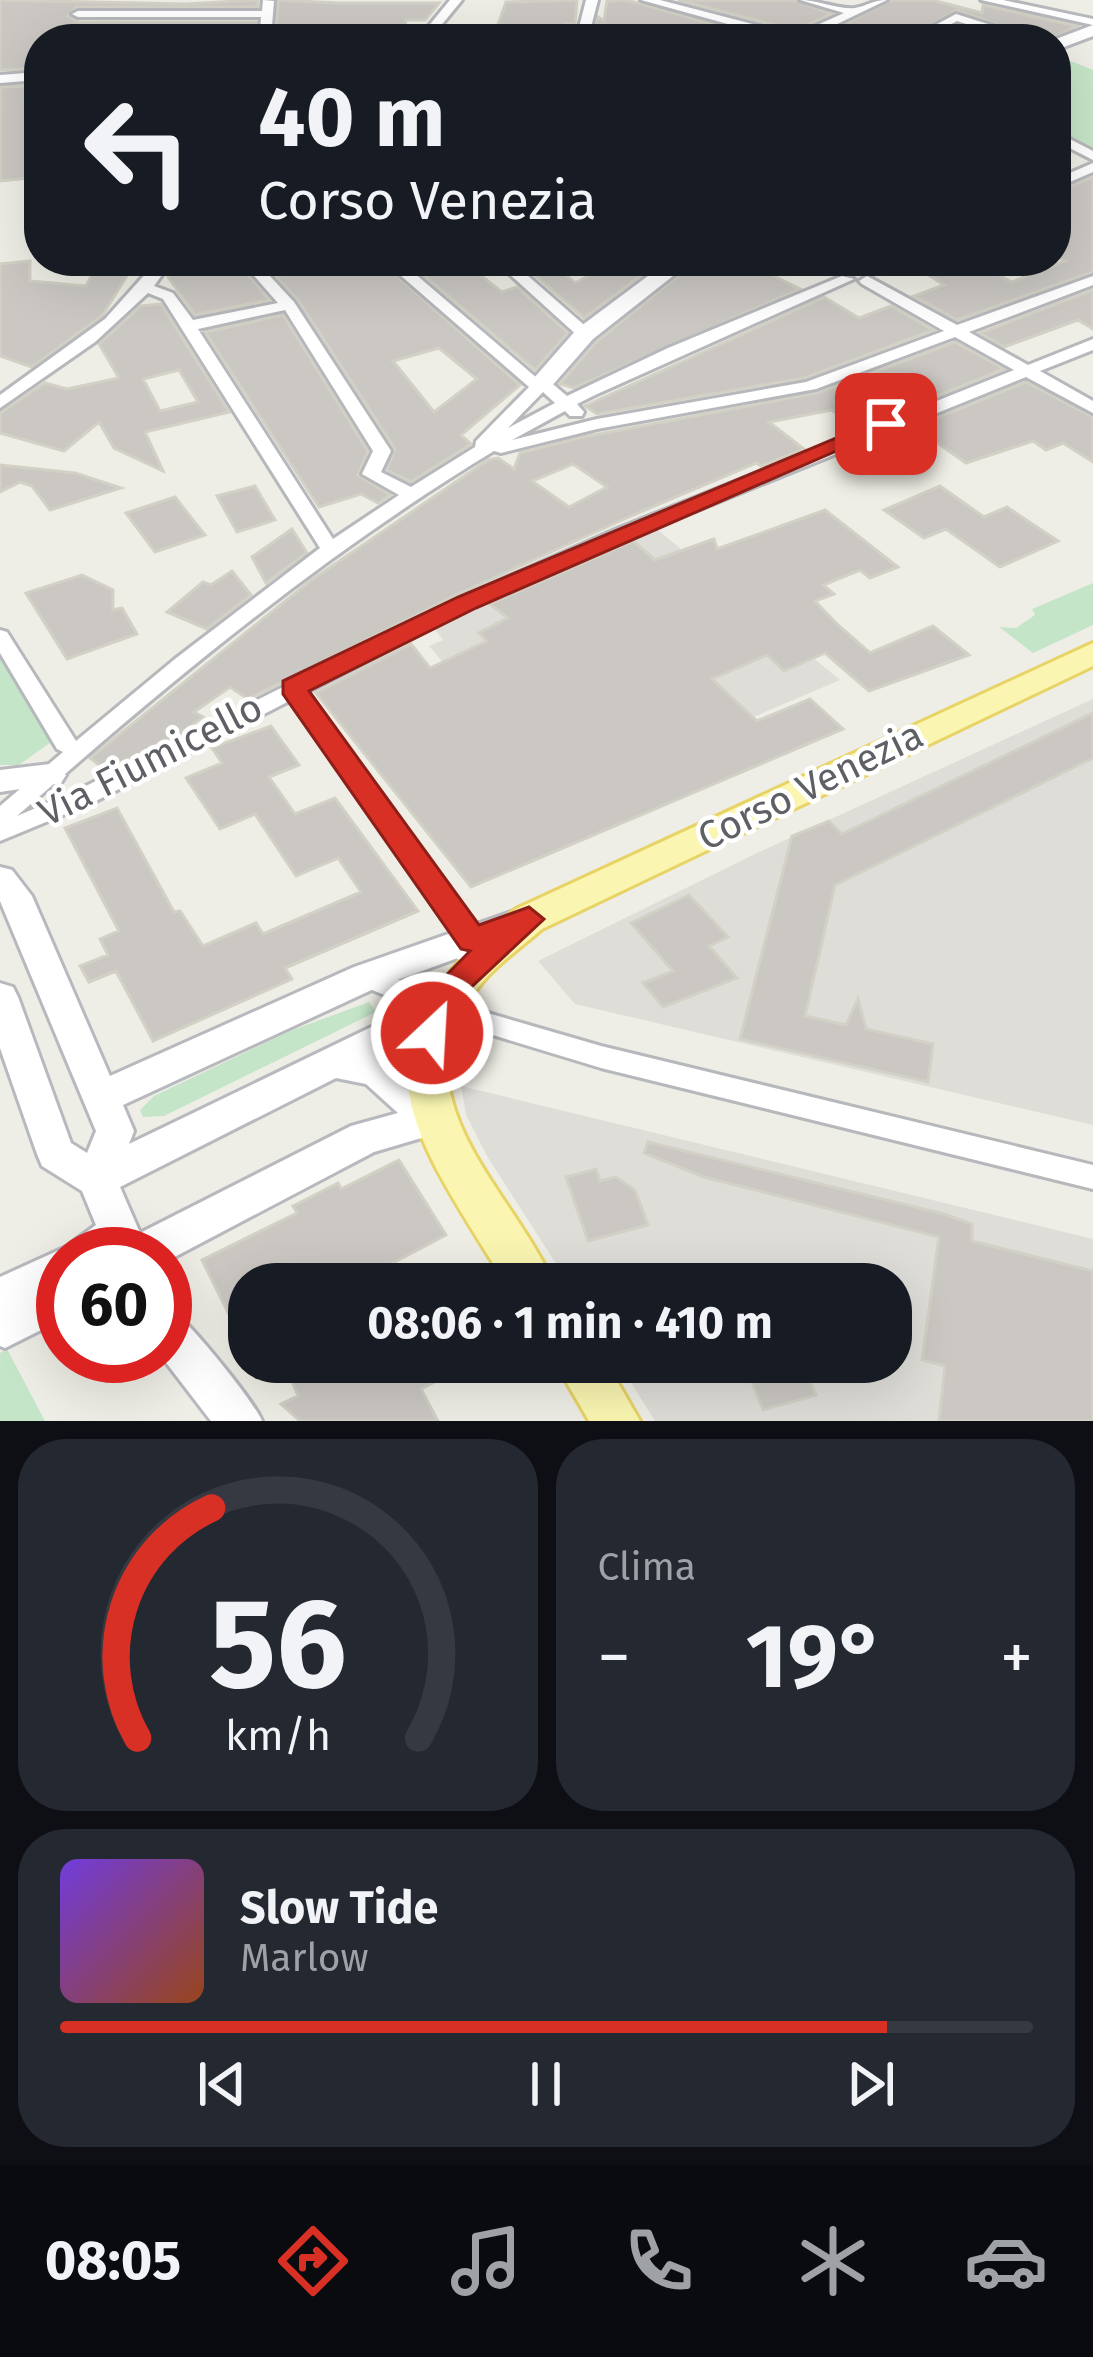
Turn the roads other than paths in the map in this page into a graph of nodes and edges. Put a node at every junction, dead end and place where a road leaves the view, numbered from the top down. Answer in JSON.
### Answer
{"nodes":[{"id":1,"x":456,"y":0,"type":"edge"},
{"id":2,"x":647,"y":0,"type":"edge"},
{"id":3,"x":806,"y":0,"type":"edge"},
{"id":4,"x":881,"y":0,"type":"edge"},
{"id":5,"x":987,"y":0,"type":"edge"},
{"id":6,"x":268,"y":7,"type":"edge"},
{"id":7,"x":855,"y":12,"type":"junction"},
{"id":8,"x":78,"y":13,"type":"edge"},
{"id":9,"x":436,"y":24,"type":"edge"},
{"id":10,"x":739,"y":24,"type":"edge"},
{"id":11,"x":829,"y":24,"type":"edge"},
{"id":12,"x":943,"y":24,"type":"edge"},
{"id":13,"x":978,"y":24,"type":"edge"},
{"id":14,"x":1093,"y":26,"type":"edge"},
{"id":15,"x":156,"y":276,"type":"edge"},
{"id":16,"x":262,"y":276,"type":"edge"},
{"id":17,"x":409,"y":276,"type":"edge"},
{"id":18,"x":519,"y":276,"type":"edge"},
{"id":19,"x":654,"y":276,"type":"edge"},
{"id":20,"x":828,"y":276,"type":"edge"},
{"id":21,"x":870,"y":276,"type":"edge"},
{"id":22,"x":1093,"y":280,"type":"edge"},
{"id":23,"x":148,"y":288,"type":"junction"},
{"id":24,"x":289,"y":305,"type":"junction"},
{"id":25,"x":188,"y":326,"type":"junction"},
{"id":26,"x":959,"y":332,"type":"junction"},
{"id":27,"x":585,"y":334,"type":"junction"},
{"id":28,"x":1093,"y":344,"type":"edge"},
{"id":29,"x":1024,"y":368,"type":"junction"},
{"id":30,"x":540,"y":385,"type":"junction"},
{"id":31,"x":0,"y":403,"type":"edge"},
{"id":32,"x":568,"y":404,"type":"junction"},
{"id":33,"x":1093,"y":408,"type":"edge"},
{"id":34,"x":596,"y":424,"type":"junction"},
{"id":35,"x":477,"y":454,"type":"junction"},
{"id":36,"x":414,"y":495,"type":"junction"},
{"id":37,"x":330,"y":549,"type":"junction"},
{"id":38,"x":0,"y":636,"type":"edge"},
{"id":39,"x":1093,"y":653,"type":"edge"},
{"id":40,"x":293,"y":688,"type":"junction"},
{"id":41,"x":77,"y":751,"type":"junction"},
{"id":42,"x":50,"y":775,"type":"junction"},
{"id":43,"x":0,"y":781,"type":"edge"},
{"id":44,"x":0,"y":819,"type":"edge"},
{"id":45,"x":0,"y":833,"type":"edge"},
{"id":46,"x":0,"y":880,"type":"edge"},
{"id":47,"x":529,"y":919,"type":"junction"},
{"id":48,"x":472,"y":940,"type":"junction"},
{"id":49,"x":366,"y":977,"type":"junction"},
{"id":50,"x":0,"y":997,"type":"edge"},
{"id":51,"x":438,"y":1005,"type":"junction"},
{"id":52,"x":332,"y":1062,"type":"junction"},
{"id":53,"x":103,"y":1097,"type":"junction"},
{"id":54,"x":432,"y":1120,"type":"junction"},
{"id":55,"x":1093,"y":1177,"type":"edge"},
{"id":56,"x":97,"y":1179,"type":"junction"},
{"id":57,"x":120,"y":1227,"type":"edge"},
{"id":58,"x":172,"y":1227,"type":"edge"},
{"id":59,"x":518,"y":1263,"type":"edge"},
{"id":60,"x":36,"y":1286,"type":"edge"},
{"id":61,"x":36,"y":1305,"type":"edge"},
{"id":62,"x":2,"y":1313,"type":"edge"},
{"id":63,"x":192,"y":1366,"type":"edge"},
{"id":64,"x":592,"y":1383,"type":"edge"},
{"id":65,"x":240,"y":1421,"type":"edge"},
{"id":66,"x":616,"y":1421,"type":"edge"}],
"edges":[{"from":1,"to":9,"type":"street"},
{"from":2,"to":10,"type":"street"},
{"from":3,"to":7,"type":"street"},
{"from":4,"to":7,"type":"street"},
{"from":5,"to":14,"type":"street"},
{"from":6,"to":8,"type":"street"},
{"from":7,"to":11,"type":"street"},
{"from":12,"to":13,"type":"street"},
{"from":15,"to":23,"type":"street"},
{"from":16,"to":24,"type":"street"},
{"from":17,"to":30,"type":"street"},
{"from":18,"to":27,"type":"street"},
{"from":19,"to":27,"type":"main road"},
{"from":20,"to":32,"type":"street"},
{"from":21,"to":26,"type":"street"},
{"from":22,"to":26,"type":"street"},
{"from":23,"to":25,"type":"street"},
{"from":23,"to":31,"type":"street"},
{"from":24,"to":25,"type":"street"},
{"from":24,"to":36,"type":"street"},
{"from":25,"to":37,"type":"street"},
{"from":26,"to":29,"type":"street"},
{"from":26,"to":34,"type":"street"},
{"from":27,"to":30,"type":"main road"},
{"from":28,"to":29,"type":"street","name":"Via Fiumicello"},
{"from":29,"to":33,"type":"street"},
{"from":29,"to":40,"type":"street","name":"Via Fiumicello"},
{"from":30,"to":32,"type":"street"},
{"from":30,"to":35,"type":"street"},
{"from":32,"to":34,"type":"street"},
{"from":32,"to":35,"type":"street"},
{"from":34,"to":35,"type":"street"},
{"from":35,"to":36,"type":"street"},
{"from":36,"to":37,"type":"street"},
{"from":37,"to":41,"type":"street"},
{"from":38,"to":41,"type":"street"},
{"from":39,"to":47,"type":"main road","name":"Corso Venezia"},
{"from":40,"to":45,"type":"street","name":"Via Fiumicello"},
{"from":40,"to":48,"type":"street"},
{"from":41,"to":42,"type":"street"},
{"from":42,"to":43,"type":"main road"},
{"from":42,"to":44,"type":"street"},
{"from":46,"to":53,"type":"main road"},
{"from":47,"to":48,"type":"main road","name":"Corso Venezia"},
{"from":47,"to":51,"type":"main road","name":"Corso Venezia"},
{"from":48,"to":49,"type":"main road","name":"Corso Venezia"},
{"from":48,"to":51,"type":"street"},
{"from":49,"to":51,"type":"street"},
{"from":49,"to":53,"type":"main road","name":"Corso Venezia"},
{"from":50,"to":56,"type":"main road"},
{"from":51,"to":52,"type":"main road","name":"Corso Venezia"},
{"from":51,"to":54,"type":"main road"},
{"from":51,"to":55,"type":"street"},
{"from":52,"to":54,"type":"main road"},
{"from":52,"to":56,"type":"main road","name":"Corso Venezia"},
{"from":53,"to":56,"type":"main road"},
{"from":54,"to":58,"type":"main road"},
{"from":54,"to":59,"type":"main road"},
{"from":56,"to":57,"type":"main road"},
{"from":60,"to":62,"type":"main road"},
{"from":61,"to":62,"type":"main road"},
{"from":63,"to":65,"type":"main road"},
{"from":64,"to":66,"type":"main road"}]}
